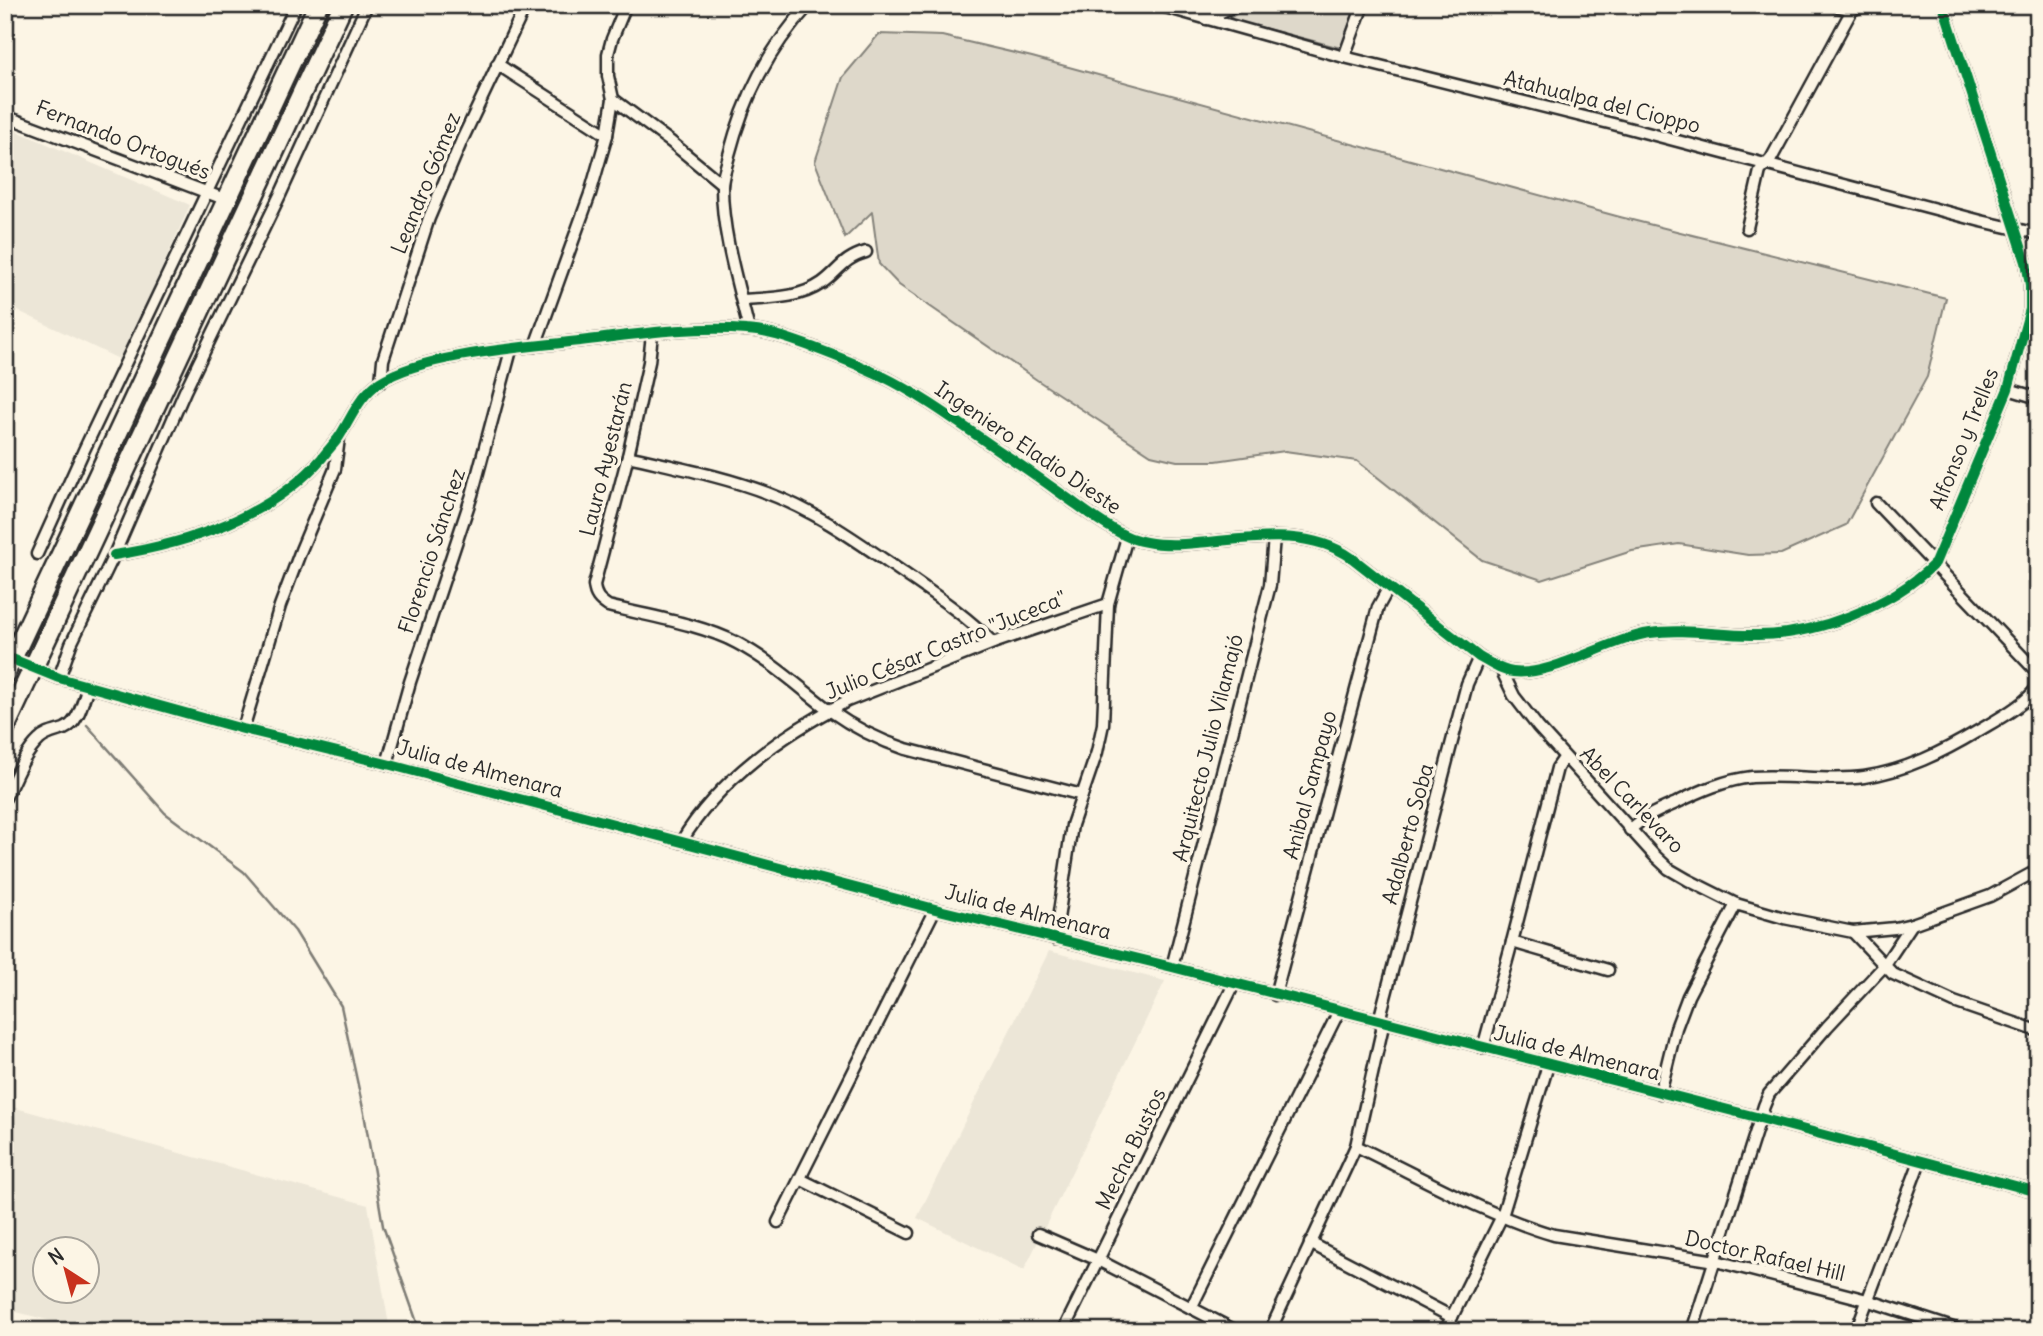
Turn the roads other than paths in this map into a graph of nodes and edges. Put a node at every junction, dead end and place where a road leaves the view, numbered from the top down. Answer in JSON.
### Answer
{"nodes":[{"id":1,"x":296,"y":5,"type":"edge"},
{"id":2,"x":318,"y":5,"type":"edge"},
{"id":3,"x":343,"y":5,"type":"edge"},
{"id":4,"x":367,"y":5,"type":"edge"},
{"id":5,"x":526,"y":5,"type":"edge"},
{"id":6,"x":626,"y":5,"type":"edge"},
{"id":7,"x":809,"y":5,"type":"edge"},
{"id":8,"x":1158,"y":5,"type":"edge"},
{"id":9,"x":1212,"y":5,"type":"edge"},
{"id":10,"x":1236,"y":5,"type":"edge"},
{"id":11,"x":1363,"y":5,"type":"edge"},
{"id":12,"x":1831,"y":5,"type":"edge"},
{"id":13,"x":1864,"y":5,"type":"edge"},
{"id":14,"x":1943,"y":5,"type":"edge"},
{"id":15,"x":1852,"y":10,"type":"junction"},
{"id":16,"x":1206,"y":19,"type":"junction"},
{"id":17,"x":1344,"y":57,"type":"junction"},
{"id":18,"x":496,"y":64,"type":"junction"},
{"id":19,"x":613,"y":99,"type":"junction"},
{"id":20,"x":5,"y":116,"type":"edge"},
{"id":21,"x":607,"y":135,"type":"junction"},
{"id":22,"x":1766,"y":165,"type":"junction"},
{"id":23,"x":722,"y":184,"type":"junction"},
{"id":24,"x":206,"y":194,"type":"junction"},
{"id":25,"x":227,"y":200,"type":"junction"},
{"id":26,"x":1747,"y":228,"type":"dead end"},
{"id":27,"x":2016,"y":230,"type":"junction"},
{"id":28,"x":2038,"y":234,"type":"edge"},
{"id":29,"x":866,"y":252,"type":"dead end"},
{"id":30,"x":2038,"y":296,"type":"edge"},
{"id":31,"x":742,"y":300,"type":"junction"},
{"id":32,"x":2030,"y":309,"type":"junction"},
{"id":33,"x":749,"y":330,"type":"junction"},
{"id":34,"x":652,"y":334,"type":"junction"},
{"id":35,"x":535,"y":346,"type":"junction"},
{"id":36,"x":510,"y":350,"type":"junction"},
{"id":37,"x":381,"y":382,"type":"junction"},
{"id":38,"x":2008,"y":389,"type":"junction"},
{"id":39,"x":2038,"y":398,"type":"edge"},
{"id":40,"x":340,"y":436,"type":"junction"},
{"id":41,"x":628,"y":456,"type":"junction"},
{"id":42,"x":1877,"y":503,"type":"dead end"},
{"id":43,"x":1126,"y":537,"type":"junction"},
{"id":44,"x":1274,"y":537,"type":"junction"},
{"id":45,"x":37,"y":554,"type":"dead end"},
{"id":46,"x":114,"y":555,"type":"junction"},
{"id":47,"x":1935,"y":563,"type":"junction"},
{"id":48,"x":1389,"y":587,"type":"junction"},
{"id":49,"x":1108,"y":604,"type":"junction"},
{"id":50,"x":993,"y":643,"type":"junction"},
{"id":51,"x":1479,"y":657,"type":"junction"},
{"id":52,"x":9,"y":666,"type":"edge"},
{"id":53,"x":33,"y":668,"type":"junction"},
{"id":54,"x":1501,"y":669,"type":"junction"},
{"id":55,"x":2038,"y":673,"type":"edge"},
{"id":56,"x":59,"y":678,"type":"junction"},
{"id":57,"x":88,"y":686,"type":"junction"},
{"id":58,"x":2038,"y":686,"type":"edge"},
{"id":59,"x":830,"y":710,"type":"junction"},
{"id":60,"x":5,"y":728,"type":"edge"},
{"id":61,"x":243,"y":729,"type":"junction"},
{"id":62,"x":1564,"y":758,"type":"junction"},
{"id":63,"x":387,"y":764,"type":"junction"},
{"id":64,"x":1082,"y":795,"type":"junction"},
{"id":65,"x":5,"y":798,"type":"edge"},
{"id":66,"x":1630,"y":830,"type":"junction"},
{"id":67,"x":681,"y":842,"type":"junction"},
{"id":68,"x":2038,"y":870,"type":"edge"},
{"id":69,"x":1736,"y":904,"type":"junction"},
{"id":70,"x":935,"y":909,"type":"junction"},
{"id":71,"x":1912,"y":924,"type":"junction"},
{"id":72,"x":1853,"y":932,"type":"junction"},
{"id":73,"x":1055,"y":939,"type":"junction"},
{"id":74,"x":1512,"y":942,"type":"junction"},
{"id":75,"x":1884,"y":966,"type":"junction"},
{"id":76,"x":1172,"y":967,"type":"junction"},
{"id":77,"x":1608,"y":970,"type":"dead end"},
{"id":78,"x":1234,"y":984,"type":"junction"},
{"id":79,"x":1275,"y":995,"type":"junction"},
{"id":80,"x":1339,"y":1011,"type":"junction"},
{"id":81,"x":1382,"y":1022,"type":"junction"},
{"id":82,"x":2038,"y":1031,"type":"edge"},
{"id":83,"x":1483,"y":1048,"type":"junction"},
{"id":84,"x":1548,"y":1065,"type":"junction"},
{"id":85,"x":1660,"y":1093,"type":"junction"},
{"id":86,"x":1760,"y":1118,"type":"junction"},
{"id":87,"x":1356,"y":1146,"type":"junction"},
{"id":88,"x":1920,"y":1161,"type":"junction"},
{"id":89,"x":800,"y":1179,"type":"junction"},
{"id":90,"x":2038,"y":1192,"type":"edge"},
{"id":91,"x":1502,"y":1216,"type":"junction"},
{"id":92,"x":778,"y":1222,"type":"dead end"},
{"id":93,"x":909,"y":1234,"type":"dead end"},
{"id":94,"x":1038,"y":1234,"type":"dead end"},
{"id":95,"x":1310,"y":1243,"type":"junction"},
{"id":96,"x":1098,"y":1260,"type":"junction"},
{"id":97,"x":1716,"y":1261,"type":"junction"},
{"id":98,"x":1867,"y":1300,"type":"junction"},
{"id":99,"x":1191,"y":1308,"type":"junction"},
{"id":100,"x":1452,"y":1317,"type":"junction"},
{"id":101,"x":1063,"y":1331,"type":"edge"},
{"id":102,"x":1236,"y":1331,"type":"edge"},
{"id":103,"x":1270,"y":1331,"type":"edge"},
{"id":104,"x":1445,"y":1331,"type":"edge"},
{"id":105,"x":1692,"y":1331,"type":"edge"},
{"id":106,"x":1856,"y":1331,"type":"edge"},
{"id":107,"x":1962,"y":1331,"type":"edge"}],
"edges":[{"from":1,"to":24,"type":"street"},
{"from":2,"to":25,"type":"highway"},
{"from":3,"to":53,"type":"highway"},
{"from":4,"to":46,"type":"street"},
{"from":5,"to":18,"type":"street","name":"Leandro Gómez"},
{"from":6,"to":19,"type":"street"},
{"from":7,"to":23,"type":"street"},
{"from":8,"to":16,"type":"street","name":"Atahualpa del Cioppo"},
{"from":9,"to":16,"type":"street"},
{"from":10,"to":16,"type":"street"},
{"from":11,"to":17,"type":"street"},
{"from":12,"to":15,"type":"street"},
{"from":13,"to":15,"type":"street"},
{"from":14,"to":27,"type":"street","name":"Alfonso y Trelles"},
{"from":15,"to":22,"type":"street"},
{"from":16,"to":17,"type":"street","name":"Atahualpa del Cioppo"},
{"from":17,"to":22,"type":"street","name":"Atahualpa del Cioppo"},
{"from":18,"to":21,"type":"street"},
{"from":18,"to":37,"type":"street","name":"Leandro Gómez"},
{"from":19,"to":21,"type":"street"},
{"from":19,"to":23,"type":"street"},
{"from":20,"to":24,"type":"street","name":"Fernando Ortogués"},
{"from":21,"to":35,"type":"street"},
{"from":22,"to":26,"type":"street"},
{"from":22,"to":27,"type":"street","name":"Atahualpa del Cioppo"},
{"from":23,"to":31,"type":"street"},
{"from":24,"to":25,"type":"street","name":"Fernando Ortogués"},
{"from":24,"to":45,"type":"street"},
{"from":25,"to":52,"type":"highway"},
{"from":27,"to":28,"type":"street","name":"Atahualpa del Cioppo"},
{"from":27,"to":32,"type":"street","name":"Alfonso y Trelles"},
{"from":29,"to":31,"type":"street"},
{"from":30,"to":32,"type":"street"},
{"from":31,"to":33,"type":"street"},
{"from":32,"to":38,"type":"street","name":"Alfonso y Trelles"},
{"from":33,"to":34,"type":"street","name":"Ingeniero Eladio Dieste"},
{"from":33,"to":43,"type":"street","name":"Ingeniero Eladio Dieste"},
{"from":34,"to":35,"type":"street","name":"Ingeniero Eladio Dieste"},
{"from":34,"to":41,"type":"street","name":"Lauro Ayestarán"},
{"from":35,"to":36,"type":"street","name":"Ingeniero Eladio Dieste"},
{"from":36,"to":37,"type":"street","name":"Ingeniero Eladio Dieste"},
{"from":36,"to":63,"type":"street","name":"Florencio Sánchez"},
{"from":37,"to":40,"type":"street","name":"Ingeniero Eladio Dieste"},
{"from":38,"to":39,"type":"street"},
{"from":38,"to":47,"type":"street","name":"Alfonso y Trelles"},
{"from":40,"to":46,"type":"street","name":"Ingeniero Eladio Dieste"},
{"from":40,"to":61,"type":"street"},
{"from":41,"to":50,"type":"street"},
{"from":41,"to":59,"type":"street","name":"Lauro Ayestarán"},
{"from":42,"to":47,"type":"street"},
{"from":43,"to":44,"type":"street","name":"Ingeniero Eladio Dieste"},
{"from":43,"to":49,"type":"street"},
{"from":44,"to":48,"type":"street","name":"Ingeniero Eladio Dieste"},
{"from":44,"to":76,"type":"street","name":"Arquitecto Julio Vilamajó"},
{"from":46,"to":56,"type":"street"},
{"from":47,"to":54,"type":"street","name":"Ingeniero Eladio Dieste"},
{"from":47,"to":55,"type":"street"},
{"from":48,"to":51,"type":"street","name":"Ingeniero Eladio Dieste"},
{"from":48,"to":79,"type":"street","name":"Anibal Sampayo"},
{"from":49,"to":50,"type":"street","name":"Julio César Castro \"Juceca\""},
{"from":49,"to":64,"type":"street"},
{"from":50,"to":59,"type":"street","name":"Julio César Castro \"Juceca\""},
{"from":51,"to":54,"type":"street","name":"Ingeniero Eladio Dieste"},
{"from":51,"to":81,"type":"street","name":"Adalberto Soba"},
{"from":52,"to":53,"type":"street","name":"Julia de Almenara"},
{"from":53,"to":56,"type":"street","name":"Julia de Almenara"},
{"from":53,"to":60,"type":"highway"},
{"from":54,"to":62,"type":"street","name":"Abel Carlevaro"},
{"from":56,"to":57,"type":"street","name":"Julia de Almenara"},
{"from":57,"to":61,"type":"street","name":"Julia de Almenara"},
{"from":57,"to":65,"type":"street"},
{"from":58,"to":66,"type":"street"},
{"from":59,"to":64,"type":"street"},
{"from":59,"to":67,"type":"street","name":"Julio César Castro \"Juceca\""},
{"from":61,"to":63,"type":"street","name":"Julia de Almenara"},
{"from":62,"to":66,"type":"street","name":"Abel Carlevaro"},
{"from":62,"to":74,"type":"street"},
{"from":63,"to":67,"type":"street","name":"Julia de Almenara"},
{"from":64,"to":73,"type":"street"},
{"from":66,"to":69,"type":"street","name":"Abel Carlevaro"},
{"from":67,"to":70,"type":"street","name":"Julia de Almenara"},
{"from":68,"to":71,"type":"street","name":"Abel Carlevaro"},
{"from":69,"to":72,"type":"street","name":"Abel Carlevaro"},
{"from":69,"to":85,"type":"street"},
{"from":70,"to":73,"type":"street","name":"Julia de Almenara"},
{"from":70,"to":89,"type":"street"},
{"from":71,"to":72,"type":"street","name":"Abel Carlevaro"},
{"from":71,"to":75,"type":"street"},
{"from":72,"to":75,"type":"street"},
{"from":73,"to":76,"type":"street","name":"Julia de Almenara"},
{"from":74,"to":77,"type":"street"},
{"from":74,"to":83,"type":"street"},
{"from":75,"to":82,"type":"street"},
{"from":75,"to":86,"type":"street"},
{"from":76,"to":78,"type":"street","name":"Julia de Almenara"},
{"from":78,"to":79,"type":"street","name":"Julia de Almenara"},
{"from":78,"to":96,"type":"street","name":"Mecha Bustos"},
{"from":79,"to":80,"type":"street","name":"Julia de Almenara"},
{"from":80,"to":81,"type":"street","name":"Julia de Almenara"},
{"from":80,"to":99,"type":"street"},
{"from":81,"to":83,"type":"street","name":"Julia de Almenara"},
{"from":81,"to":87,"type":"street","name":"Adalberto Soba"},
{"from":83,"to":84,"type":"street","name":"Julia de Almenara"},
{"from":84,"to":85,"type":"street","name":"Julia de Almenara"},
{"from":84,"to":91,"type":"street"},
{"from":85,"to":86,"type":"street","name":"Julia de Almenara"},
{"from":86,"to":88,"type":"street","name":"Julia de Almenara"},
{"from":86,"to":97,"type":"street"},
{"from":87,"to":91,"type":"street","name":"Doctor Rafael Hill"},
{"from":87,"to":95,"type":"street","name":"Adalberto Soba"},
{"from":88,"to":90,"type":"street","name":"Julia de Almenara"},
{"from":88,"to":98,"type":"street"},
{"from":89,"to":92,"type":"street"},
{"from":89,"to":93,"type":"street"},
{"from":91,"to":97,"type":"street","name":"Doctor Rafael Hill"},
{"from":91,"to":100,"type":"street"},
{"from":94,"to":96,"type":"street"},
{"from":95,"to":100,"type":"street"},
{"from":95,"to":103,"type":"street","name":"Adalberto Soba"},
{"from":96,"to":99,"type":"street"},
{"from":96,"to":101,"type":"street","name":"Mecha Bustos"},
{"from":97,"to":98,"type":"street","name":"Doctor Rafael Hill"},
{"from":97,"to":105,"type":"street"},
{"from":98,"to":106,"type":"street"},
{"from":98,"to":107,"type":"street","name":"Doctor Rafael Hill"},
{"from":99,"to":102,"type":"street"},
{"from":100,"to":104,"type":"street"}]}
